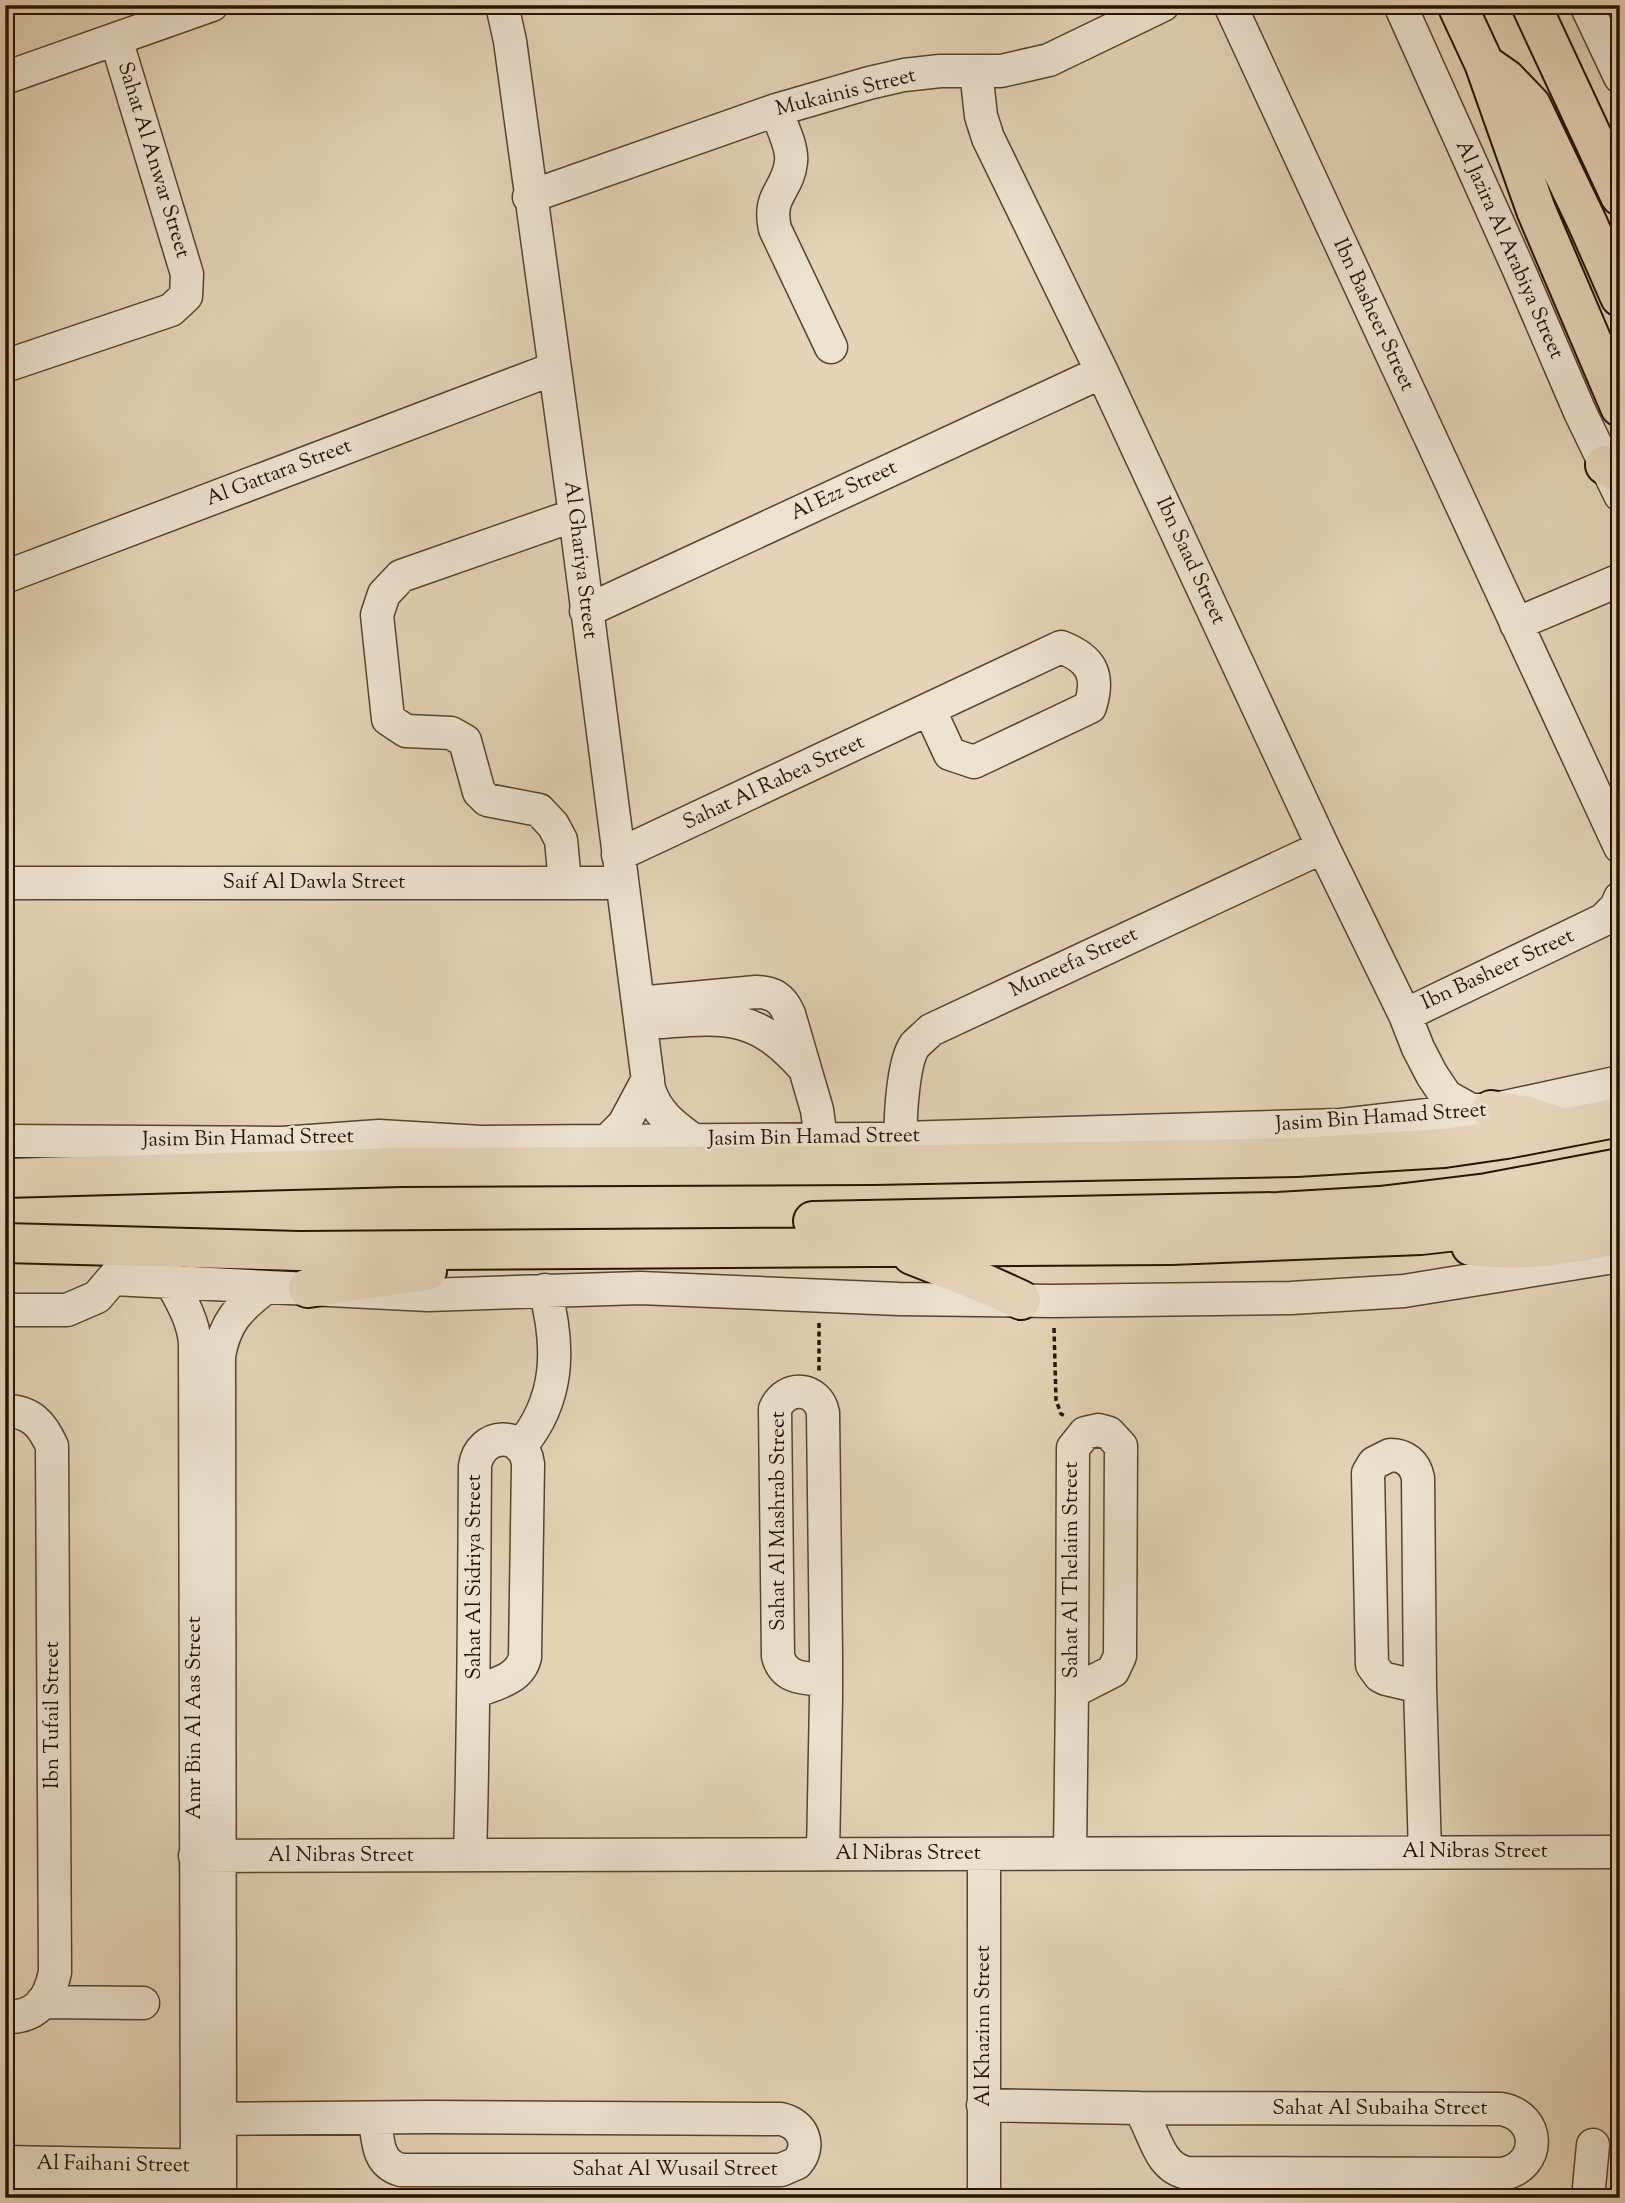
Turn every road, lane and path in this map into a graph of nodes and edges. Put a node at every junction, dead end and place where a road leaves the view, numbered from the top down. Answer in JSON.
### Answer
{"nodes":[{"id":1,"x":212,"y":5,"type":"edge"},
{"id":2,"x":502,"y":5,"type":"edge"},
{"id":3,"x":510,"y":5,"type":"edge"},
{"id":4,"x":1163,"y":5,"type":"edge"},
{"id":5,"x":1230,"y":5,"type":"edge"},
{"id":6,"x":1400,"y":5,"type":"edge"},
{"id":7,"x":1458,"y":5,"type":"edge"},
{"id":8,"x":1531,"y":5,"type":"edge"},
{"id":9,"x":1586,"y":5,"type":"edge"},
{"id":10,"x":116,"y":39,"type":"junction"},
{"id":11,"x":510,"y":41,"type":"junction"},
{"id":12,"x":1484,"y":63,"type":"junction"},
{"id":13,"x":976,"y":71,"type":"junction"},
{"id":14,"x":1620,"y":77,"type":"edge"},
{"id":15,"x":5,"y":78,"type":"edge"},
{"id":16,"x":776,"y":110,"type":"junction"},
{"id":17,"x":1620,"y":196,"type":"edge"},
{"id":18,"x":530,"y":197,"type":"junction"},
{"id":19,"x":1620,"y":298,"type":"edge"},
{"id":20,"x":831,"y":347,"type":"dead end"},
{"id":21,"x":5,"y":366,"type":"edge"},
{"id":22,"x":554,"y":369,"type":"junction"},
{"id":23,"x":1102,"y":372,"type":"junction"},
{"id":24,"x":1620,"y":407,"type":"edge"},
{"id":25,"x":1615,"y":478,"type":"edge"},
{"id":26,"x":575,"y":515,"type":"junction"},
{"id":27,"x":5,"y":577,"type":"edge"},
{"id":28,"x":1620,"y":580,"type":"edge"},
{"id":29,"x":586,"y":611,"type":"junction"},
{"id":30,"x":1516,"y":624,"type":"junction"},
{"id":31,"x":929,"y":711,"type":"junction"},
{"id":32,"x":1323,"y":847,"type":"junction"},
{"id":33,"x":1620,"y":847,"type":"edge"},
{"id":34,"x":620,"y":869,"type":"junction"},
{"id":35,"x":5,"y":883,"type":"edge"},
{"id":36,"x":565,"y":883,"type":"junction"},
{"id":37,"x":1620,"y":898,"type":"edge"},
{"id":38,"x":639,"y":1013,"type":"junction"},
{"id":39,"x":1405,"y":1015,"type":"junction"},
{"id":40,"x":1418,"y":1048,"type":"junction"},
{"id":41,"x":648,"y":1079,"type":"junction"},
{"id":42,"x":1620,"y":1082,"type":"edge"},
{"id":43,"x":1481,"y":1110,"type":"junction"},
{"id":44,"x":1620,"y":1117,"type":"edge"},
{"id":45,"x":1393,"y":1121,"type":"junction"},
{"id":46,"x":1563,"y":1127,"type":"junction"},
{"id":47,"x":901,"y":1138,"type":"junction"},
{"id":48,"x":693,"y":1140,"type":"junction"},
{"id":49,"x":770,"y":1140,"type":"joint"},
{"id":50,"x":5,"y":1141,"type":"edge"},
{"id":51,"x":607,"y":1141,"type":"junction"},
{"id":52,"x":481,"y":1142,"type":"junction"},
{"id":53,"x":817,"y":1152,"type":"junction"},
{"id":54,"x":401,"y":1167,"type":"junction"},
{"id":55,"x":1620,"y":1168,"type":"edge"},
{"id":56,"x":5,"y":1178,"type":"edge"},
{"id":57,"x":1620,"y":1206,"type":"edge"},
{"id":58,"x":1620,"y":1234,"type":"edge"},
{"id":59,"x":1421,"y":1235,"type":"junction"},
{"id":60,"x":5,"y":1243,"type":"edge"},
{"id":61,"x":148,"y":1247,"type":"junction"},
{"id":62,"x":891,"y":1247,"type":"junction"},
{"id":63,"x":696,"y":1249,"type":"junction"},
{"id":64,"x":498,"y":1251,"type":"junction"},
{"id":65,"x":1620,"y":1256,"type":"edge"},
{"id":66,"x":113,"y":1279,"type":"junction"},
{"id":67,"x":171,"y":1283,"type":"junction"},
{"id":68,"x":265,"y":1288,"type":"junction"},
{"id":69,"x":308,"y":1288,"type":"junction"},
{"id":70,"x":545,"y":1290,"type":"junction"},
{"id":71,"x":819,"y":1296,"type":"junction"},
{"id":72,"x":1037,"y":1301,"type":"junction"},
{"id":73,"x":5,"y":1310,"type":"edge"},
{"id":74,"x":819,"y":1401,"type":"junction"},
{"id":75,"x":5,"y":1411,"type":"edge"},
{"id":76,"x":1091,"y":1431,"type":"junction"},
{"id":77,"x":207,"y":1445,"type":"junction"},
{"id":78,"x":520,"y":1447,"type":"junction"},
{"id":79,"x":826,"y":1679,"type":"junction"},
{"id":80,"x":1420,"y":1687,"type":"junction"},
{"id":81,"x":474,"y":1692,"type":"junction"},
{"id":82,"x":1072,"y":1692,"type":"junction"},
{"id":83,"x":1425,"y":1852,"type":"junction"},
{"id":84,"x":1620,"y":1852,"type":"edge"},
{"id":85,"x":1070,"y":1853,"type":"junction"},
{"id":86,"x":823,"y":1854,"type":"junction"},
{"id":87,"x":984,"y":1854,"type":"junction"},
{"id":88,"x":470,"y":1855,"type":"junction"},
{"id":89,"x":207,"y":1856,"type":"junction"},
{"id":90,"x":42,"y":2002,"type":"junction"},
{"id":91,"x":143,"y":2003,"type":"dead end"},
{"id":92,"x":5,"y":2017,"type":"edge"},
{"id":93,"x":984,"y":2105,"type":"junction"},
{"id":94,"x":1139,"y":2108,"type":"junction"},
{"id":95,"x":375,"y":2118,"type":"junction"},
{"id":96,"x":209,"y":2119,"type":"junction"},
{"id":97,"x":1593,"y":2145,"type":"dead end"},
{"id":98,"x":5,"y":2162,"type":"edge"},
{"id":99,"x":150,"y":2166,"type":"junction"},
{"id":100,"x":209,"y":2185,"type":"edge"},
{"id":101,"x":5,"y":2188,"type":"edge"},
{"id":102,"x":984,"y":2198,"type":"edge"},
{"id":103,"x":1588,"y":2198,"type":"edge"}],
"edges":[{"from":1,"to":10,"type":"street"},
{"from":2,"to":11,"type":"street","name":"Al Ghariya Street"},
{"from":3,"to":11,"type":"street","name":"Al Ghariya Street"},
{"from":4,"to":13,"type":"street","name":"Mukainis Street"},
{"from":5,"to":30,"type":"street","name":"Ibn Basheer Street"},
{"from":6,"to":25,"type":"street","name":"Al Jazira Al Arabiya Street"},
{"from":7,"to":12,"type":"main road","name":"Al Jazira Al Arabiya Street"},
{"from":8,"to":17,"type":"main road"},
{"from":9,"to":14,"type":"street"},
{"from":10,"to":15,"type":"street"},
{"from":10,"to":21,"type":"street","name":"Sahat Al Anwar Street"},
{"from":11,"to":18,"type":"street","name":"Al Ghariya Street"},
{"from":12,"to":19,"type":"main road"},
{"from":12,"to":24,"type":"main road","name":"Al Jazira Al Arabiya Street"},
{"from":13,"to":16,"type":"street","name":"Mukainis Street"},
{"from":13,"to":23,"type":"street","name":"Ibn Saad Street"},
{"from":16,"to":18,"type":"street","name":"Mukainis Street"},
{"from":16,"to":20,"type":"street"},
{"from":18,"to":22,"type":"street","name":"Al Ghariya Street"},
{"from":22,"to":26,"type":"street","name":"Al Ghariya Street"},
{"from":22,"to":27,"type":"street","name":"Al Gattara Street"},
{"from":23,"to":29,"type":"street","name":"Al Ezz Street"},
{"from":23,"to":32,"type":"street","name":"Ibn Saad Street"},
{"from":26,"to":29,"type":"street","name":"Al Ghariya Street"},
{"from":26,"to":36,"type":"street"},
{"from":28,"to":30,"type":"street"},
{"from":29,"to":34,"type":"street","name":"Al Ghariya Street"},
{"from":30,"to":33,"type":"street","name":"Ibn Basheer Street"},
{"from":31,"to":31,"type":"street","name":"Sahat Al Rabea Street"},
{"from":31,"to":34,"type":"street","name":"Sahat Al Rabea Street"},
{"from":32,"to":39,"type":"street","name":"Ibn Saad Street"},
{"from":32,"to":47,"type":"street","name":"Muneefa Street"},
{"from":34,"to":36,"type":"street","name":"Saif Al Dawla Street"},
{"from":34,"to":38,"type":"street","name":"Al Ghariya Street"},
{"from":35,"to":36,"type":"street","name":"Saif Al Dawla Street"},
{"from":37,"to":39,"type":"street","name":"Ibn Basheer Street"},
{"from":38,"to":41,"type":"street","name":"Al Ghariya Street"},
{"from":38,"to":53,"type":"street"},
{"from":39,"to":40,"type":"street","name":"Ibn Saad Street"},
{"from":40,"to":43,"type":"street","name":"Ibn Saad Street"},
{"from":40,"to":45,"type":"street","name":"Ibn Saad Street"},
{"from":41,"to":48,"type":"street","name":"Al Ghariya Street"},
{"from":41,"to":51,"type":"street"},
{"from":42,"to":43,"type":"street","name":"Jasim Bin Hamad Street"},
{"from":43,"to":45,"type":"street","name":"Jasim Bin Hamad Street"},
{"from":43,"to":46,"type":"main road"},
{"from":44,"to":46,"type":"main road","name":"Jasim Bin Hamad Street"},
{"from":45,"to":47,"type":"street","name":"Jasim Bin Hamad Street"},
{"from":46,"to":53,"type":"main road","name":"Jasim Bin Hamad Street"},
{"from":47,"to":53,"type":"street","name":"Jasim Bin Hamad Street"},
{"from":48,"to":49,"type":"street","name":"Jasim Bin Hamad Street"},
{"from":48,"to":51,"type":"street","name":"Jasim Bin Hamad Street"},
{"from":49,"to":53,"type":"main road"},
{"from":50,"to":52,"type":"street","name":"Jasim Bin Hamad Street"},
{"from":51,"to":52,"type":"street","name":"Jasim Bin Hamad Street"},
{"from":52,"to":54,"type":"main road"},
{"from":53,"to":54,"type":"main road","name":"Jasim Bin Hamad Street"},
{"from":54,"to":56,"type":"main road","name":"Jasim Bin Hamad Street"},
{"from":55,"to":63,"type":"main road"},
{"from":57,"to":59,"type":"main road"},
{"from":58,"to":59,"type":"main road"},
{"from":59,"to":62,"type":"main road"},
{"from":60,"to":61,"type":"main road"},
{"from":61,"to":64,"type":"main road"},
{"from":61,"to":66,"type":"street"},
{"from":61,"to":67,"type":"street","name":"Amr Bin Al Aas Street"},
{"from":62,"to":63,"type":"main road"},
{"from":62,"to":72,"type":"main road"},
{"from":63,"to":64,"type":"main road"},
{"from":64,"to":69,"type":"main road"},
{"from":65,"to":72,"type":"street"},
{"from":66,"to":67,"type":"street"},
{"from":66,"to":73,"type":"street"},
{"from":67,"to":68,"type":"street"},
{"from":67,"to":77,"type":"street","name":"Amr Bin Al Aas Street"},
{"from":68,"to":69,"type":"street"},
{"from":68,"to":77,"type":"street","name":"Amr Bin Al Aas Street"},
{"from":69,"to":70,"type":"street"},
{"from":70,"to":71,"type":"street"},
{"from":70,"to":78,"type":"street"},
{"from":71,"to":72,"type":"street"},
{"from":71,"to":74,"type":"path"},
{"from":72,"to":76,"type":"path"},
{"from":74,"to":79,"type":"street","name":"Sahat Al Mashrab Street"},
{"from":74,"to":79,"type":"street","name":"Sahat Al Mashrab Street"},
{"from":75,"to":90,"type":"street","name":"Ibn Tufail Street"},
{"from":76,"to":82,"type":"street","name":"Sahat Al Thelaim Street"},
{"from":76,"to":82,"type":"street","name":"Sahat Al Thelaim Street"},
{"from":77,"to":89,"type":"street","name":"Amr Bin Al Aas Street"},
{"from":78,"to":81,"type":"street","name":"Sahat Al Sidriya Street"},
{"from":78,"to":81,"type":"street","name":"Sahat Al Sidriya Street"},
{"from":79,"to":86,"type":"street","name":"Sahat Al Mashrab Street"},
{"from":80,"to":80,"type":"street"},
{"from":80,"to":83,"type":"street"},
{"from":81,"to":88,"type":"street","name":"Sahat Al Sidriya Street"},
{"from":82,"to":85,"type":"street","name":"Sahat Al Thelaim Street"},
{"from":83,"to":84,"type":"street","name":"Al Nibras Street"},
{"from":83,"to":85,"type":"street","name":"Al Nibras Street"},
{"from":85,"to":87,"type":"street","name":"Al Nibras Street"},
{"from":86,"to":87,"type":"street","name":"Al Nibras Street"},
{"from":86,"to":88,"type":"street","name":"Al Nibras Street"},
{"from":87,"to":93,"type":"street","name":"Al Khazinn Street"},
{"from":88,"to":89,"type":"street","name":"Al Nibras Street"},
{"from":89,"to":96,"type":"street","name":"Amr Bin Al Aas Street"},
{"from":90,"to":91,"type":"street"},
{"from":90,"to":92,"type":"street"},
{"from":93,"to":94,"type":"street","name":"Sahat Al Subaiha Street"},
{"from":93,"to":102,"type":"street","name":"Al Khazinn Street"},
{"from":94,"to":94,"type":"street","name":"Sahat Al Subaiha Street"},
{"from":95,"to":95,"type":"street","name":"Sahat Al Wusail Street"},
{"from":95,"to":96,"type":"street","name":"Sahat Al Wusail Street"},
{"from":96,"to":99,"type":"street"},
{"from":96,"to":100,"type":"street","name":"Amr Bin Al Aas Street"},
{"from":97,"to":103,"type":"street"},
{"from":98,"to":99,"type":"street","name":"Al Faihani Street"},
{"from":99,"to":100,"type":"street","name":"Al Faihani Street"},
{"from":100,"to":101,"type":"street","name":"Al Faihani Street"}]}
